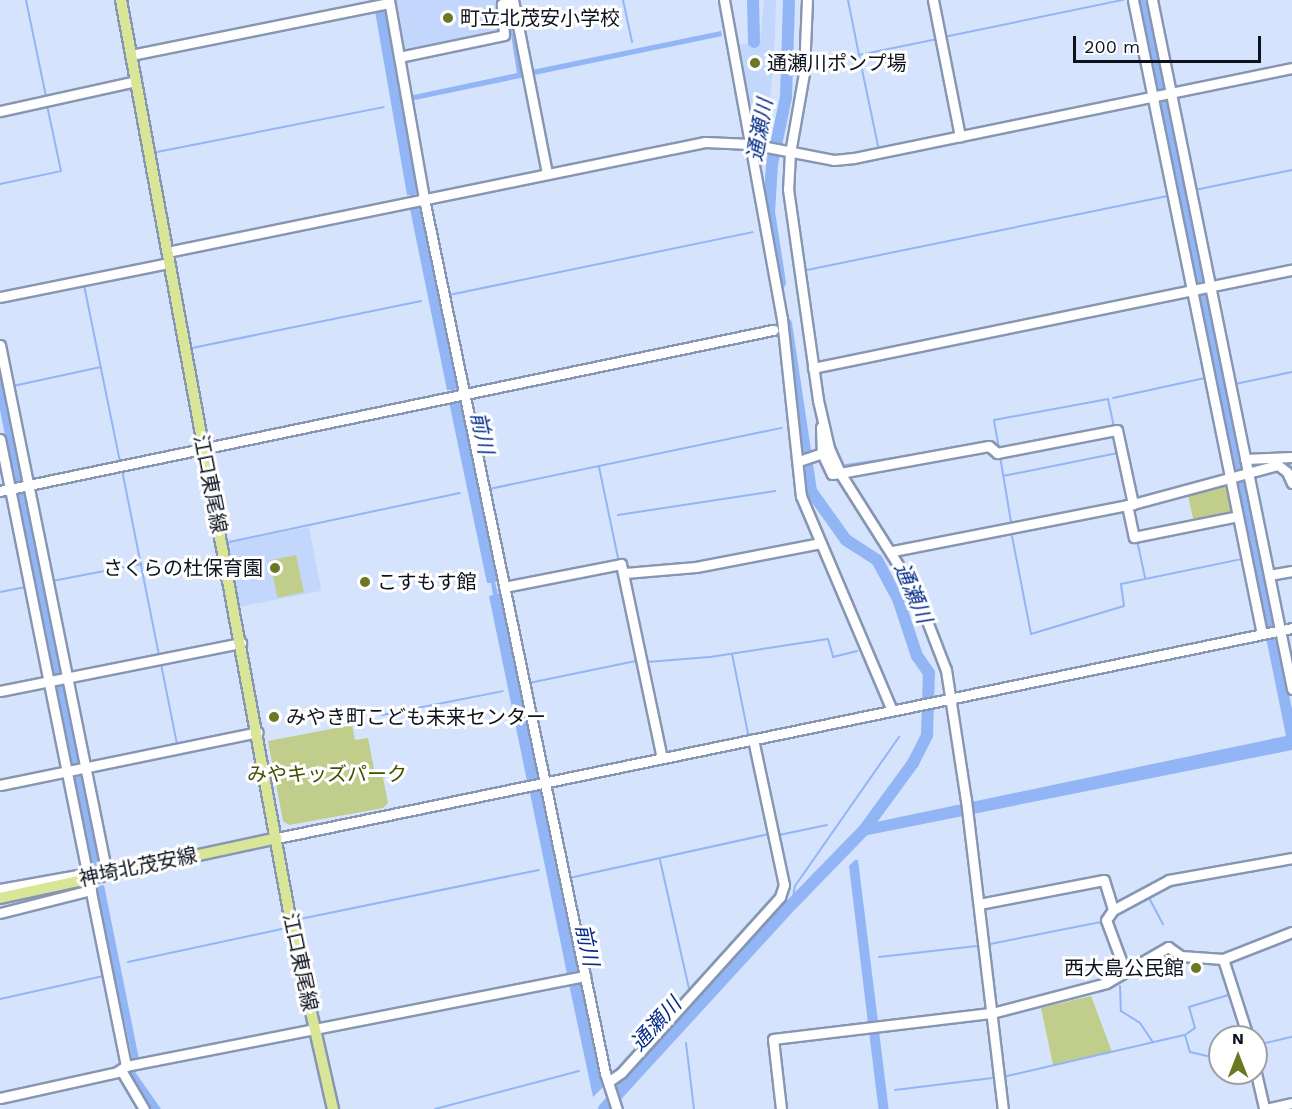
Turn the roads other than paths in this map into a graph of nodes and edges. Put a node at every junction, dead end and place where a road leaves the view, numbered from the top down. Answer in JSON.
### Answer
{"nodes":[{"id":1,"x":121,"y":0,"type":"edge"},
{"id":2,"x":724,"y":0,"type":"edge"},
{"id":3,"x":807,"y":0,"type":"edge"},
{"id":4,"x":933,"y":0,"type":"edge"},
{"id":5,"x":1133,"y":0,"type":"edge"},
{"id":6,"x":1152,"y":0,"type":"edge"},
{"id":7,"x":389,"y":2,"type":"edge"},
{"id":8,"x":511,"y":3,"type":"edge"},
{"id":9,"x":131,"y":56,"type":"junction"},
{"id":10,"x":399,"y":57,"type":"junction"},
{"id":11,"x":1292,"y":68,"type":"edge"},
{"id":12,"x":136,"y":81,"type":"junction"},
{"id":13,"x":1162,"y":95,"type":"junction"},
{"id":14,"x":0,"y":111,"type":"edge"},
{"id":15,"x":960,"y":136,"type":"junction"},
{"id":16,"x":751,"y":144,"type":"junction"},
{"id":17,"x":787,"y":152,"type":"junction"},
{"id":18,"x":547,"y":174,"type":"junction"},
{"id":19,"x":417,"y":201,"type":"junction"},
{"id":20,"x":168,"y":257,"type":"junction"},
{"id":21,"x":1292,"y":270,"type":"edge"},
{"id":22,"x":1201,"y":289,"type":"junction"},
{"id":23,"x":0,"y":297,"type":"edge"},
{"id":24,"x":773,"y":330,"type":"dead end"},
{"id":25,"x":0,"y":345,"type":"edge"},
{"id":26,"x":813,"y":368,"type":"junction"},
{"id":27,"x":457,"y":394,"type":"junction"},
{"id":28,"x":823,"y":426,"type":"junction"},
{"id":29,"x":0,"y":439,"type":"edge"},
{"id":30,"x":204,"y":449,"type":"junction"},
{"id":31,"x":820,"y":453,"type":"junction"},
{"id":32,"x":1292,"y":458,"type":"edge"},
{"id":33,"x":1245,"y":459,"type":"junction"},
{"id":34,"x":801,"y":460,"type":"junction"},
{"id":35,"x":840,"y":473,"type":"junction"},
{"id":36,"x":1238,"y":473,"type":"junction"},
{"id":37,"x":1292,"y":483,"type":"edge"},
{"id":38,"x":15,"y":488,"type":"edge"},
{"id":39,"x":1130,"y":505,"type":"junction"},
{"id":40,"x":1238,"y":516,"type":"junction"},
{"id":41,"x":821,"y":543,"type":"junction"},
{"id":42,"x":893,"y":552,"type":"junction"},
{"id":43,"x":1292,"y":571,"type":"edge"},
{"id":44,"x":626,"y":573,"type":"junction"},
{"id":45,"x":1269,"y":575,"type":"junction"},
{"id":46,"x":504,"y":587,"type":"junction"},
{"id":47,"x":1292,"y":628,"type":"edge"},
{"id":48,"x":1279,"y":631,"type":"junction"},
{"id":49,"x":1263,"y":634,"type":"junction"},
{"id":50,"x":241,"y":643,"type":"junction"},
{"id":51,"x":58,"y":679,"type":"junction"},
{"id":52,"x":1292,"y":689,"type":"edge"},
{"id":53,"x":0,"y":691,"type":"edge"},
{"id":54,"x":951,"y":698,"type":"junction"},
{"id":55,"x":892,"y":710,"type":"junction"},
{"id":56,"x":258,"y":732,"type":"junction"},
{"id":57,"x":753,"y":739,"type":"junction"},
{"id":58,"x":662,"y":758,"type":"junction"},
{"id":59,"x":76,"y":769,"type":"junction"},
{"id":60,"x":545,"y":783,"type":"junction"},
{"id":61,"x":0,"y":785,"type":"edge"},
{"id":62,"x":277,"y":838,"type":"junction"},
{"id":63,"x":1292,"y":858,"type":"edge"},
{"id":64,"x":107,"y":874,"type":"junction"},
{"id":65,"x":88,"y":875,"type":"junction"},
{"id":66,"x":0,"y":889,"type":"edge"},
{"id":67,"x":91,"y":890,"type":"junction"},
{"id":68,"x":0,"y":898,"type":"edge"},
{"id":69,"x":979,"y":904,"type":"junction"},
{"id":70,"x":1113,"y":910,"type":"junction"},
{"id":71,"x":0,"y":913,"type":"edge"},
{"id":72,"x":1292,"y":932,"type":"edge"},
{"id":73,"x":1223,"y":958,"type":"junction"},
{"id":74,"x":1125,"y":971,"type":"junction"},
{"id":75,"x":578,"y":977,"type":"junction"},
{"id":76,"x":992,"y":1013,"type":"junction"},
{"id":77,"x":1244,"y":1025,"type":"edge"},
{"id":78,"x":315,"y":1031,"type":"junction"},
{"id":79,"x":129,"y":1066,"type":"junction"},
{"id":80,"x":608,"y":1084,"type":"junction"},
{"id":81,"x":1259,"y":1085,"type":"edge"},
{"id":82,"x":0,"y":1098,"type":"edge"},
{"id":83,"x":1292,"y":1103,"type":"edge"},
{"id":84,"x":144,"y":1109,"type":"edge"},
{"id":85,"x":333,"y":1109,"type":"edge"},
{"id":86,"x":617,"y":1109,"type":"edge"},
{"id":87,"x":781,"y":1109,"type":"edge"},
{"id":88,"x":1003,"y":1109,"type":"edge"},
{"id":89,"x":1265,"y":1109,"type":"edge"}],
"edges":[{"from":1,"to":9,"type":"main road","name":"江口東尾線"},
{"from":2,"to":16,"type":"street"},
{"from":3,"to":17,"type":"street"},
{"from":4,"to":15,"type":"street"},
{"from":5,"to":13,"type":"street"},
{"from":6,"to":13,"type":"street"},
{"from":7,"to":9,"type":"street"},
{"from":7,"to":10,"type":"street"},
{"from":8,"to":10,"type":"street"},
{"from":8,"to":18,"type":"street"},
{"from":9,"to":12,"type":"main road","name":"江口東尾線"},
{"from":10,"to":19,"type":"street"},
{"from":11,"to":13,"type":"street"},
{"from":12,"to":14,"type":"street"},
{"from":12,"to":20,"type":"main road","name":"江口東尾線"},
{"from":13,"to":15,"type":"street"},
{"from":13,"to":22,"type":"street"},
{"from":13,"to":22,"type":"street"},
{"from":15,"to":17,"type":"street"},
{"from":16,"to":17,"type":"street"},
{"from":16,"to":18,"type":"street"},
{"from":16,"to":34,"type":"street"},
{"from":17,"to":26,"type":"street"},
{"from":18,"to":19,"type":"street"},
{"from":19,"to":20,"type":"street"},
{"from":19,"to":27,"type":"street"},
{"from":20,"to":23,"type":"street"},
{"from":20,"to":30,"type":"main road","name":"江口東尾線"},
{"from":21,"to":22,"type":"street"},
{"from":22,"to":26,"type":"street"},
{"from":22,"to":33,"type":"street"},
{"from":22,"to":36,"type":"street"},
{"from":24,"to":27,"type":"street"},
{"from":25,"to":38,"type":"street"},
{"from":26,"to":28,"type":"street"},
{"from":27,"to":30,"type":"street"},
{"from":27,"to":46,"type":"street"},
{"from":28,"to":31,"type":"street"},
{"from":28,"to":35,"type":"street"},
{"from":29,"to":38,"type":"street"},
{"from":30,"to":38,"type":"street"},
{"from":30,"to":50,"type":"main road","name":"江口東尾線"},
{"from":31,"to":34,"type":"street"},
{"from":31,"to":35,"type":"street"},
{"from":32,"to":33,"type":"street"},
{"from":33,"to":36,"type":"street"},
{"from":34,"to":41,"type":"street"},
{"from":35,"to":39,"type":"street"},
{"from":35,"to":42,"type":"street"},
{"from":36,"to":37,"type":"street"},
{"from":36,"to":39,"type":"street"},
{"from":36,"to":40,"type":"street"},
{"from":36,"to":45,"type":"street"},
{"from":38,"to":51,"type":"street"},
{"from":38,"to":51,"type":"street"},
{"from":39,"to":40,"type":"street"},
{"from":39,"to":42,"type":"street"},
{"from":40,"to":49,"type":"street"},
{"from":41,"to":44,"type":"street"},
{"from":41,"to":55,"type":"street"},
{"from":42,"to":54,"type":"street"},
{"from":43,"to":45,"type":"street"},
{"from":44,"to":46,"type":"street"},
{"from":44,"to":58,"type":"street"},
{"from":45,"to":48,"type":"street"},
{"from":46,"to":60,"type":"street"},
{"from":47,"to":48,"type":"street"},
{"from":48,"to":49,"type":"street"},
{"from":48,"to":52,"type":"street"},
{"from":49,"to":54,"type":"street"},
{"from":50,"to":51,"type":"street"},
{"from":50,"to":56,"type":"main road","name":"江口東尾線"},
{"from":51,"to":53,"type":"street"},
{"from":51,"to":59,"type":"street"},
{"from":51,"to":59,"type":"street"},
{"from":54,"to":55,"type":"street"},
{"from":54,"to":69,"type":"street"},
{"from":55,"to":57,"type":"street"},
{"from":56,"to":59,"type":"street"},
{"from":56,"to":62,"type":"main road","name":"江口東尾線"},
{"from":57,"to":58,"type":"street"},
{"from":57,"to":80,"type":"street"},
{"from":58,"to":60,"type":"street"},
{"from":59,"to":61,"type":"street"},
{"from":59,"to":64,"type":"street"},
{"from":59,"to":65,"type":"street"},
{"from":60,"to":62,"type":"street"},
{"from":60,"to":75,"type":"street"},
{"from":62,"to":64,"type":"main road","name":"神埼北茂安線"},
{"from":62,"to":78,"type":"main road","name":"江口東尾線"},
{"from":63,"to":70,"type":"street"},
{"from":64,"to":65,"type":"main road","name":"神埼北茂安線"},
{"from":65,"to":66,"type":"street"},
{"from":65,"to":67,"type":"street"},
{"from":65,"to":68,"type":"main road","name":"神埼北茂安線"},
{"from":67,"to":71,"type":"street"},
{"from":67,"to":79,"type":"street"},
{"from":69,"to":70,"type":"street"},
{"from":69,"to":76,"type":"street"},
{"from":70,"to":74,"type":"street"},
{"from":72,"to":73,"type":"street"},
{"from":73,"to":74,"type":"street"},
{"from":73,"to":77,"type":"street"},
{"from":74,"to":76,"type":"street"},
{"from":75,"to":78,"type":"street"},
{"from":75,"to":80,"type":"street"},
{"from":76,"to":87,"type":"street"},
{"from":76,"to":88,"type":"street"},
{"from":78,"to":79,"type":"street"},
{"from":78,"to":85,"type":"main road","name":"江口東尾線"},
{"from":79,"to":82,"type":"street"},
{"from":79,"to":84,"type":"street"},
{"from":80,"to":86,"type":"street"},
{"from":81,"to":89,"type":"street"},
{"from":83,"to":89,"type":"street"}]}
